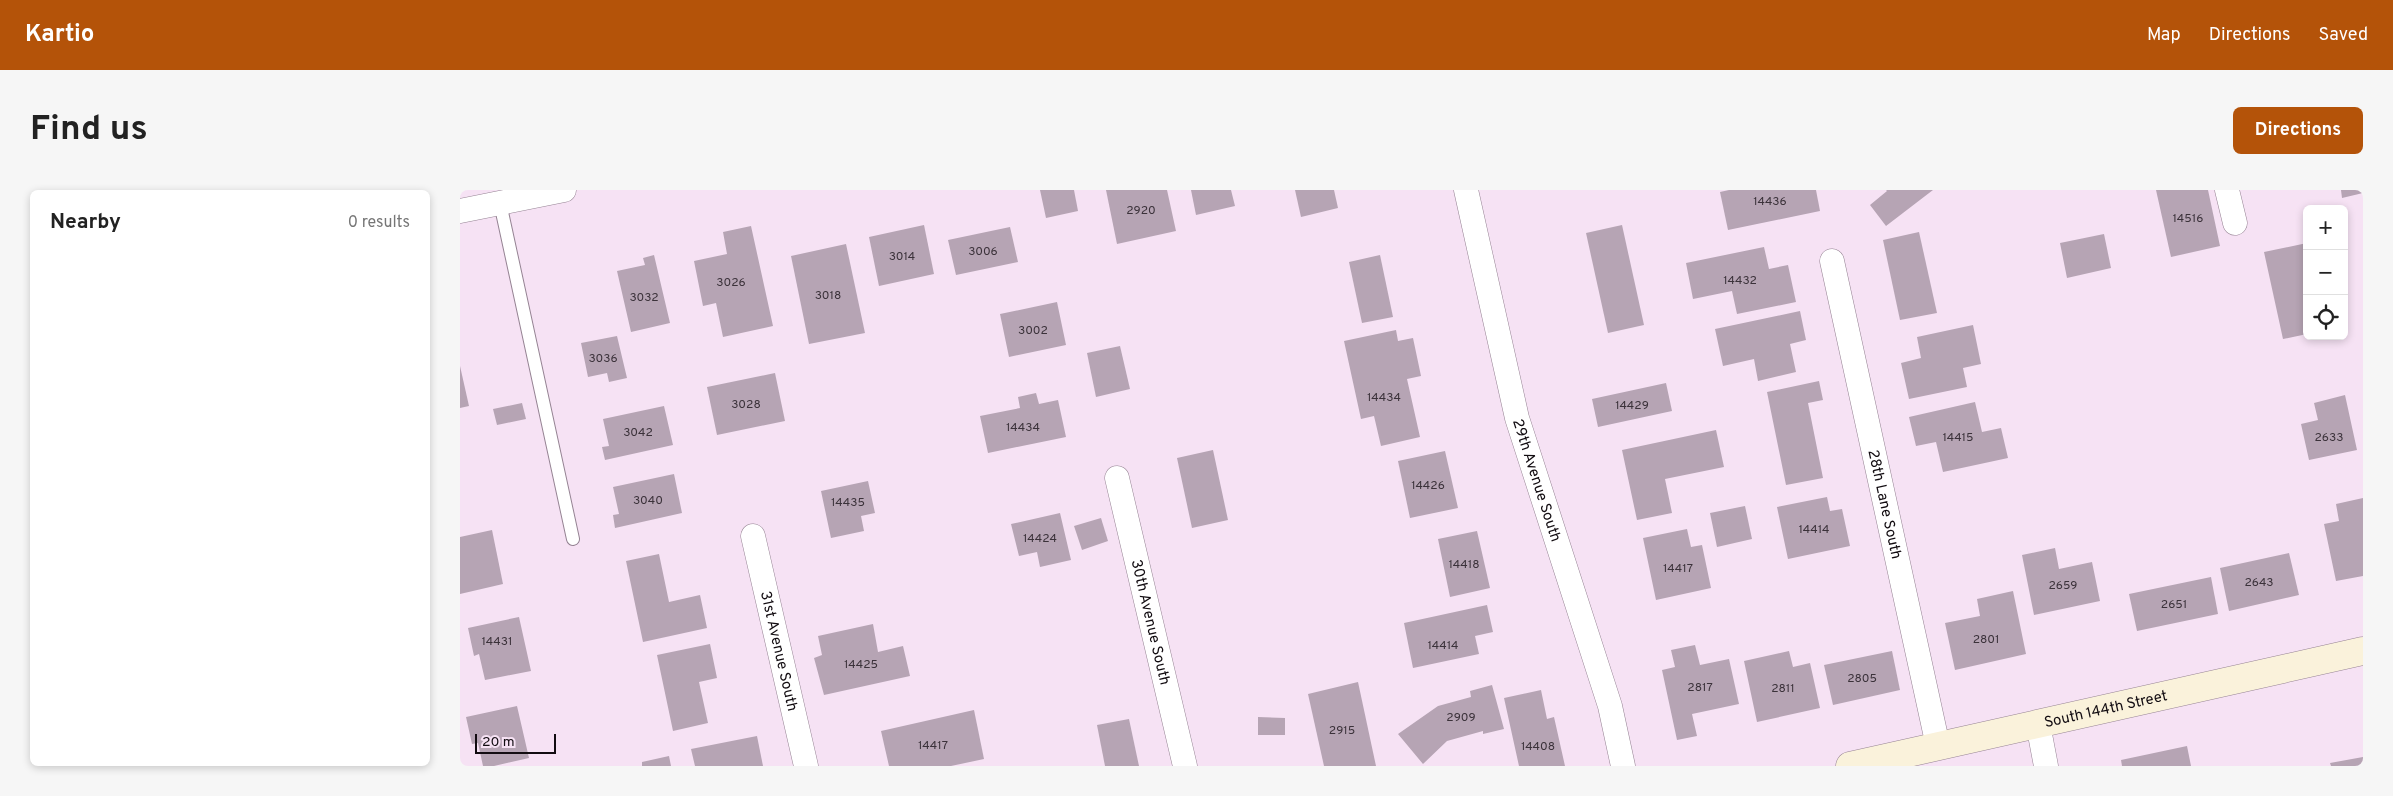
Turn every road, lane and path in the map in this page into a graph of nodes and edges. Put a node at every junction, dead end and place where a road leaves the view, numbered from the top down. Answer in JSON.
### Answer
{"nodes":[{"id":1,"x":564,"y":190,"type":"edge"},
{"id":2,"x":1466,"y":190,"type":"edge"},
{"id":3,"x":2227,"y":190,"type":"edge"},
{"id":4,"x":500,"y":203,"type":"junction"},
{"id":5,"x":460,"y":211,"type":"edge"},
{"id":6,"x":2235,"y":223,"type":"dead end"},
{"id":7,"x":1832,"y":261,"type":"dead end"},
{"id":8,"x":1117,"y":478,"type":"dead end"},
{"id":9,"x":753,"y":536,"type":"dead end"},
{"id":10,"x":573,"y":539,"type":"dead end"},
{"id":11,"x":2363,"y":651,"type":"edge"},
{"id":12,"x":2038,"y":724,"type":"junction"},
{"id":13,"x":1938,"y":746,"type":"junction"},
{"id":14,"x":806,"y":766,"type":"edge"},
{"id":15,"x":1185,"y":766,"type":"edge"},
{"id":16,"x":1623,"y":766,"type":"edge"},
{"id":17,"x":1850,"y":766,"type":"edge"},
{"id":18,"x":2046,"y":766,"type":"edge"}],
"edges":[{"from":1,"to":4,"type":"street"},
{"from":2,"to":16,"type":"street","name":"29th Avenue South"},
{"from":3,"to":6,"type":"street"},
{"from":4,"to":5,"type":"street"},
{"from":4,"to":10,"type":"lane"},
{"from":7,"to":13,"type":"street","name":"28th Lane South"},
{"from":8,"to":15,"type":"street","name":"30th Avenue South"},
{"from":9,"to":14,"type":"street","name":"31st Avenue South"},
{"from":11,"to":12,"type":"street","name":"South 144th Street"},
{"from":12,"to":13,"type":"street","name":"South 144th Street"},
{"from":12,"to":18,"type":"street"},
{"from":13,"to":17,"type":"street","name":"South 144th Street"}]}
